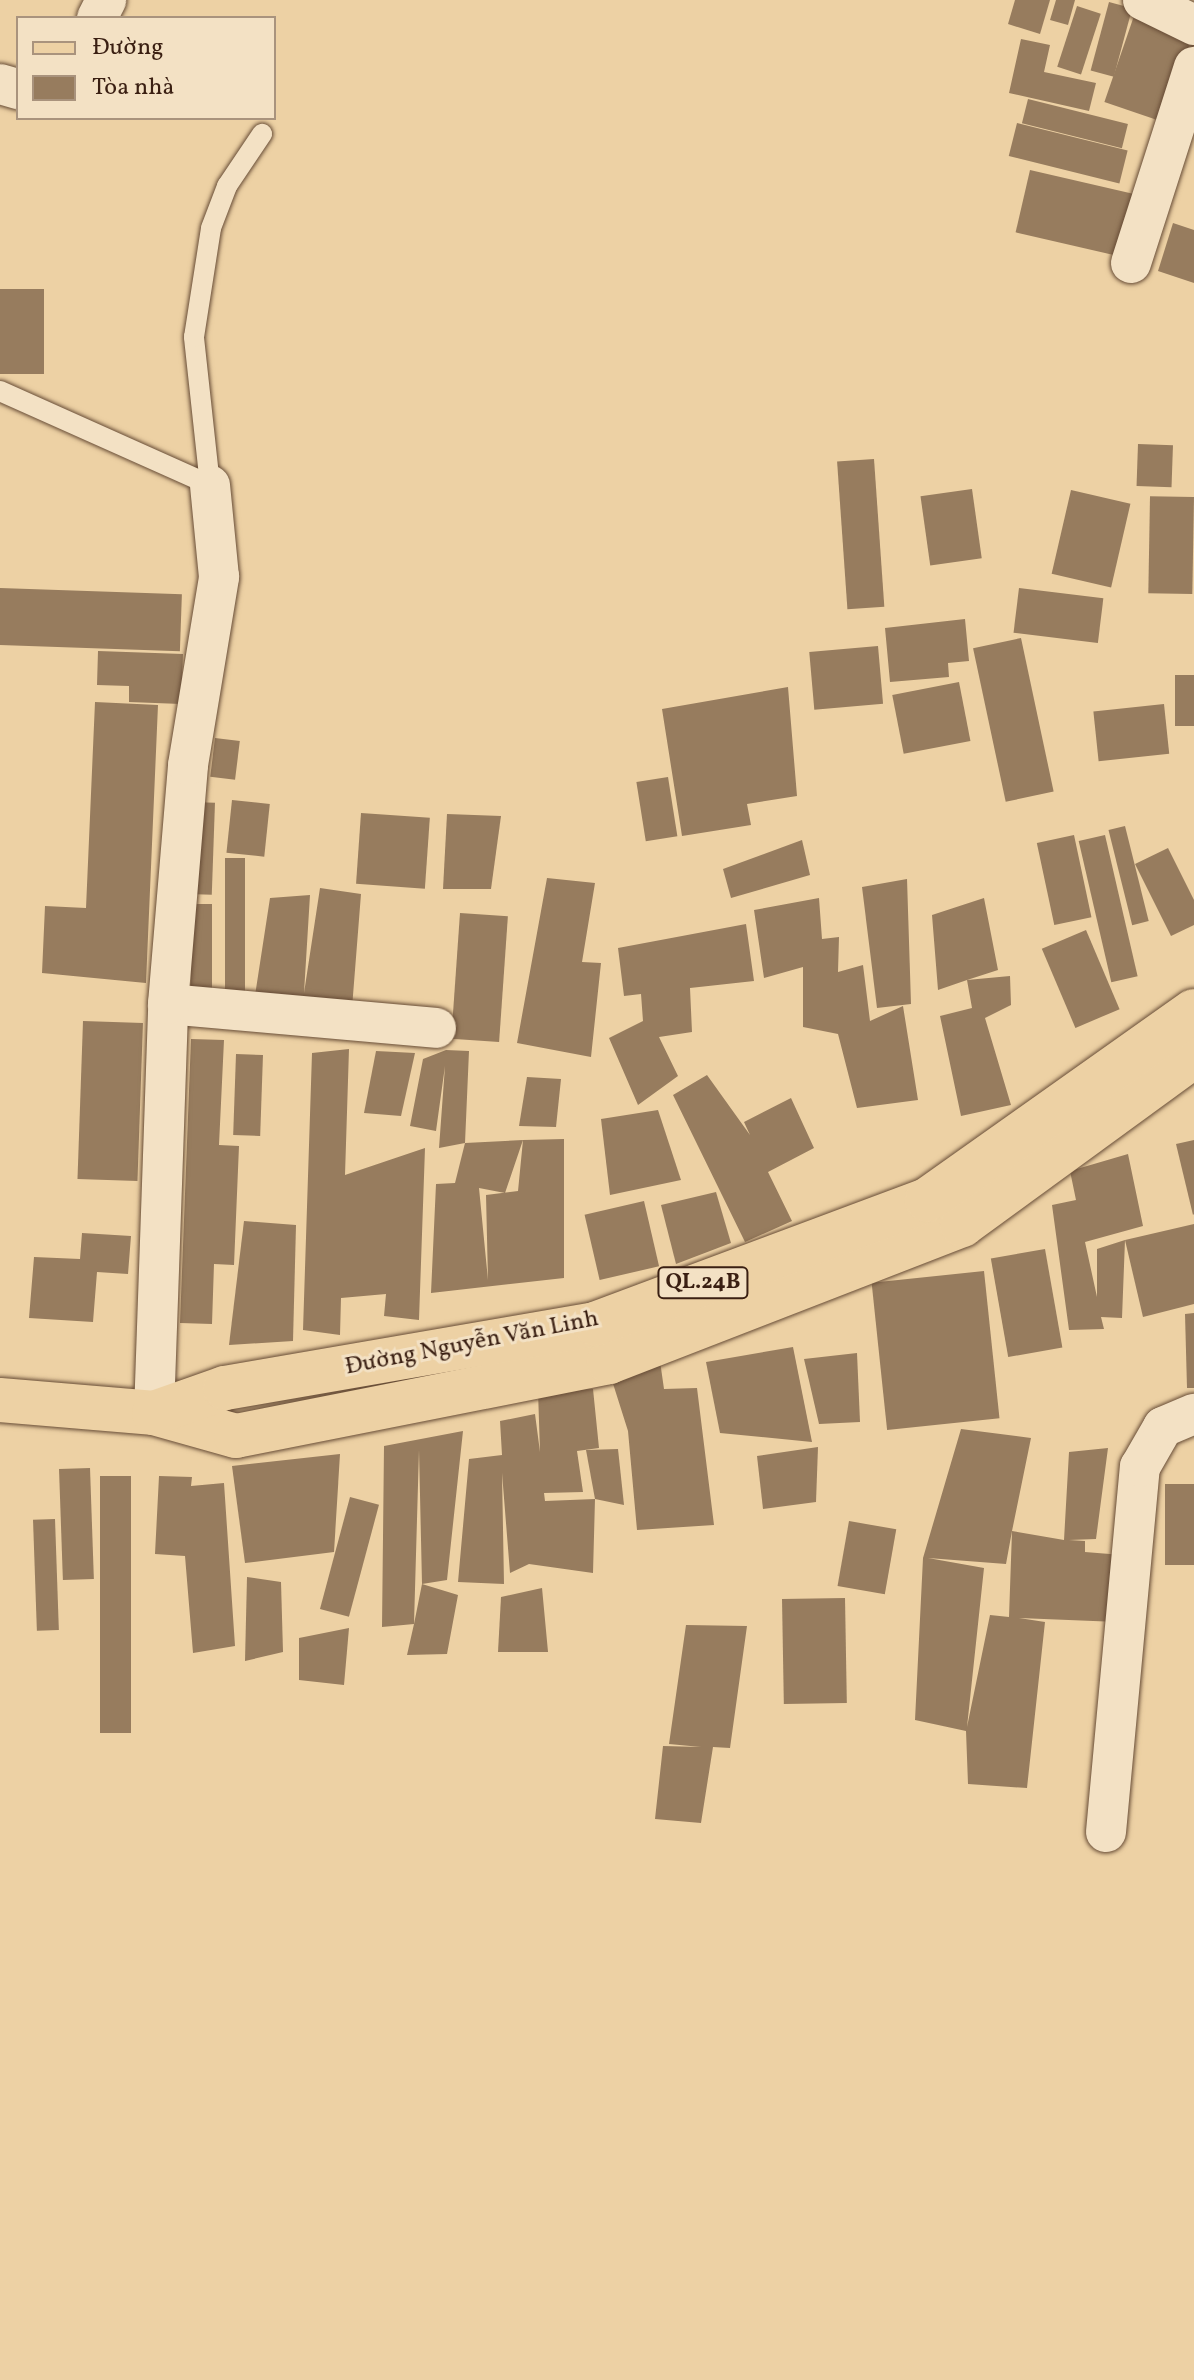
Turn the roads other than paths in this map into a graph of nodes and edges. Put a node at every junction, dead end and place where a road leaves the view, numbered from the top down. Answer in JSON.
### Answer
{"nodes":[{"id":1,"x":1143,"y":0,"type":"edge"},
{"id":2,"x":1194,"y":25,"type":"edge"},
{"id":3,"x":1194,"y":67,"type":"edge"},
{"id":4,"x":262,"y":134,"type":"dead end"},
{"id":5,"x":1131,"y":263,"type":"dead end"},
{"id":6,"x":0,"y":391,"type":"edge"},
{"id":7,"x":210,"y":485,"type":"junction"},
{"id":8,"x":168,"y":1004,"type":"junction"},
{"id":9,"x":1194,"y":1011,"type":"edge"},
{"id":10,"x":436,"y":1028,"type":"dead end"},
{"id":11,"x":1194,"y":1056,"type":"edge"},
{"id":12,"x":0,"y":1400,"type":"edge"},
{"id":13,"x":154,"y":1413,"type":"junction"},
{"id":14,"x":1194,"y":1414,"type":"edge"},
{"id":15,"x":1106,"y":1832,"type":"dead end"}],
"edges":[{"from":1,"to":2,"type":"street"},
{"from":3,"to":5,"type":"street"},
{"from":4,"to":7,"type":"lane"},
{"from":6,"to":7,"type":"lane"},
{"from":7,"to":8,"type":"street"},
{"from":8,"to":10,"type":"street"},
{"from":8,"to":13,"type":"street"},
{"from":9,"to":13,"type":"main road","name":"Đường Nguyễn Văn Linh","number":"QL.24B"},
{"from":11,"to":13,"type":"main road","name":"Đường Nguyễn Văn Linh","number":"QL.24B"},
{"from":12,"to":13,"type":"main road","name":"Đường Nguyễn Văn Linh","number":"QL.24B"},
{"from":14,"to":15,"type":"street"}]}
